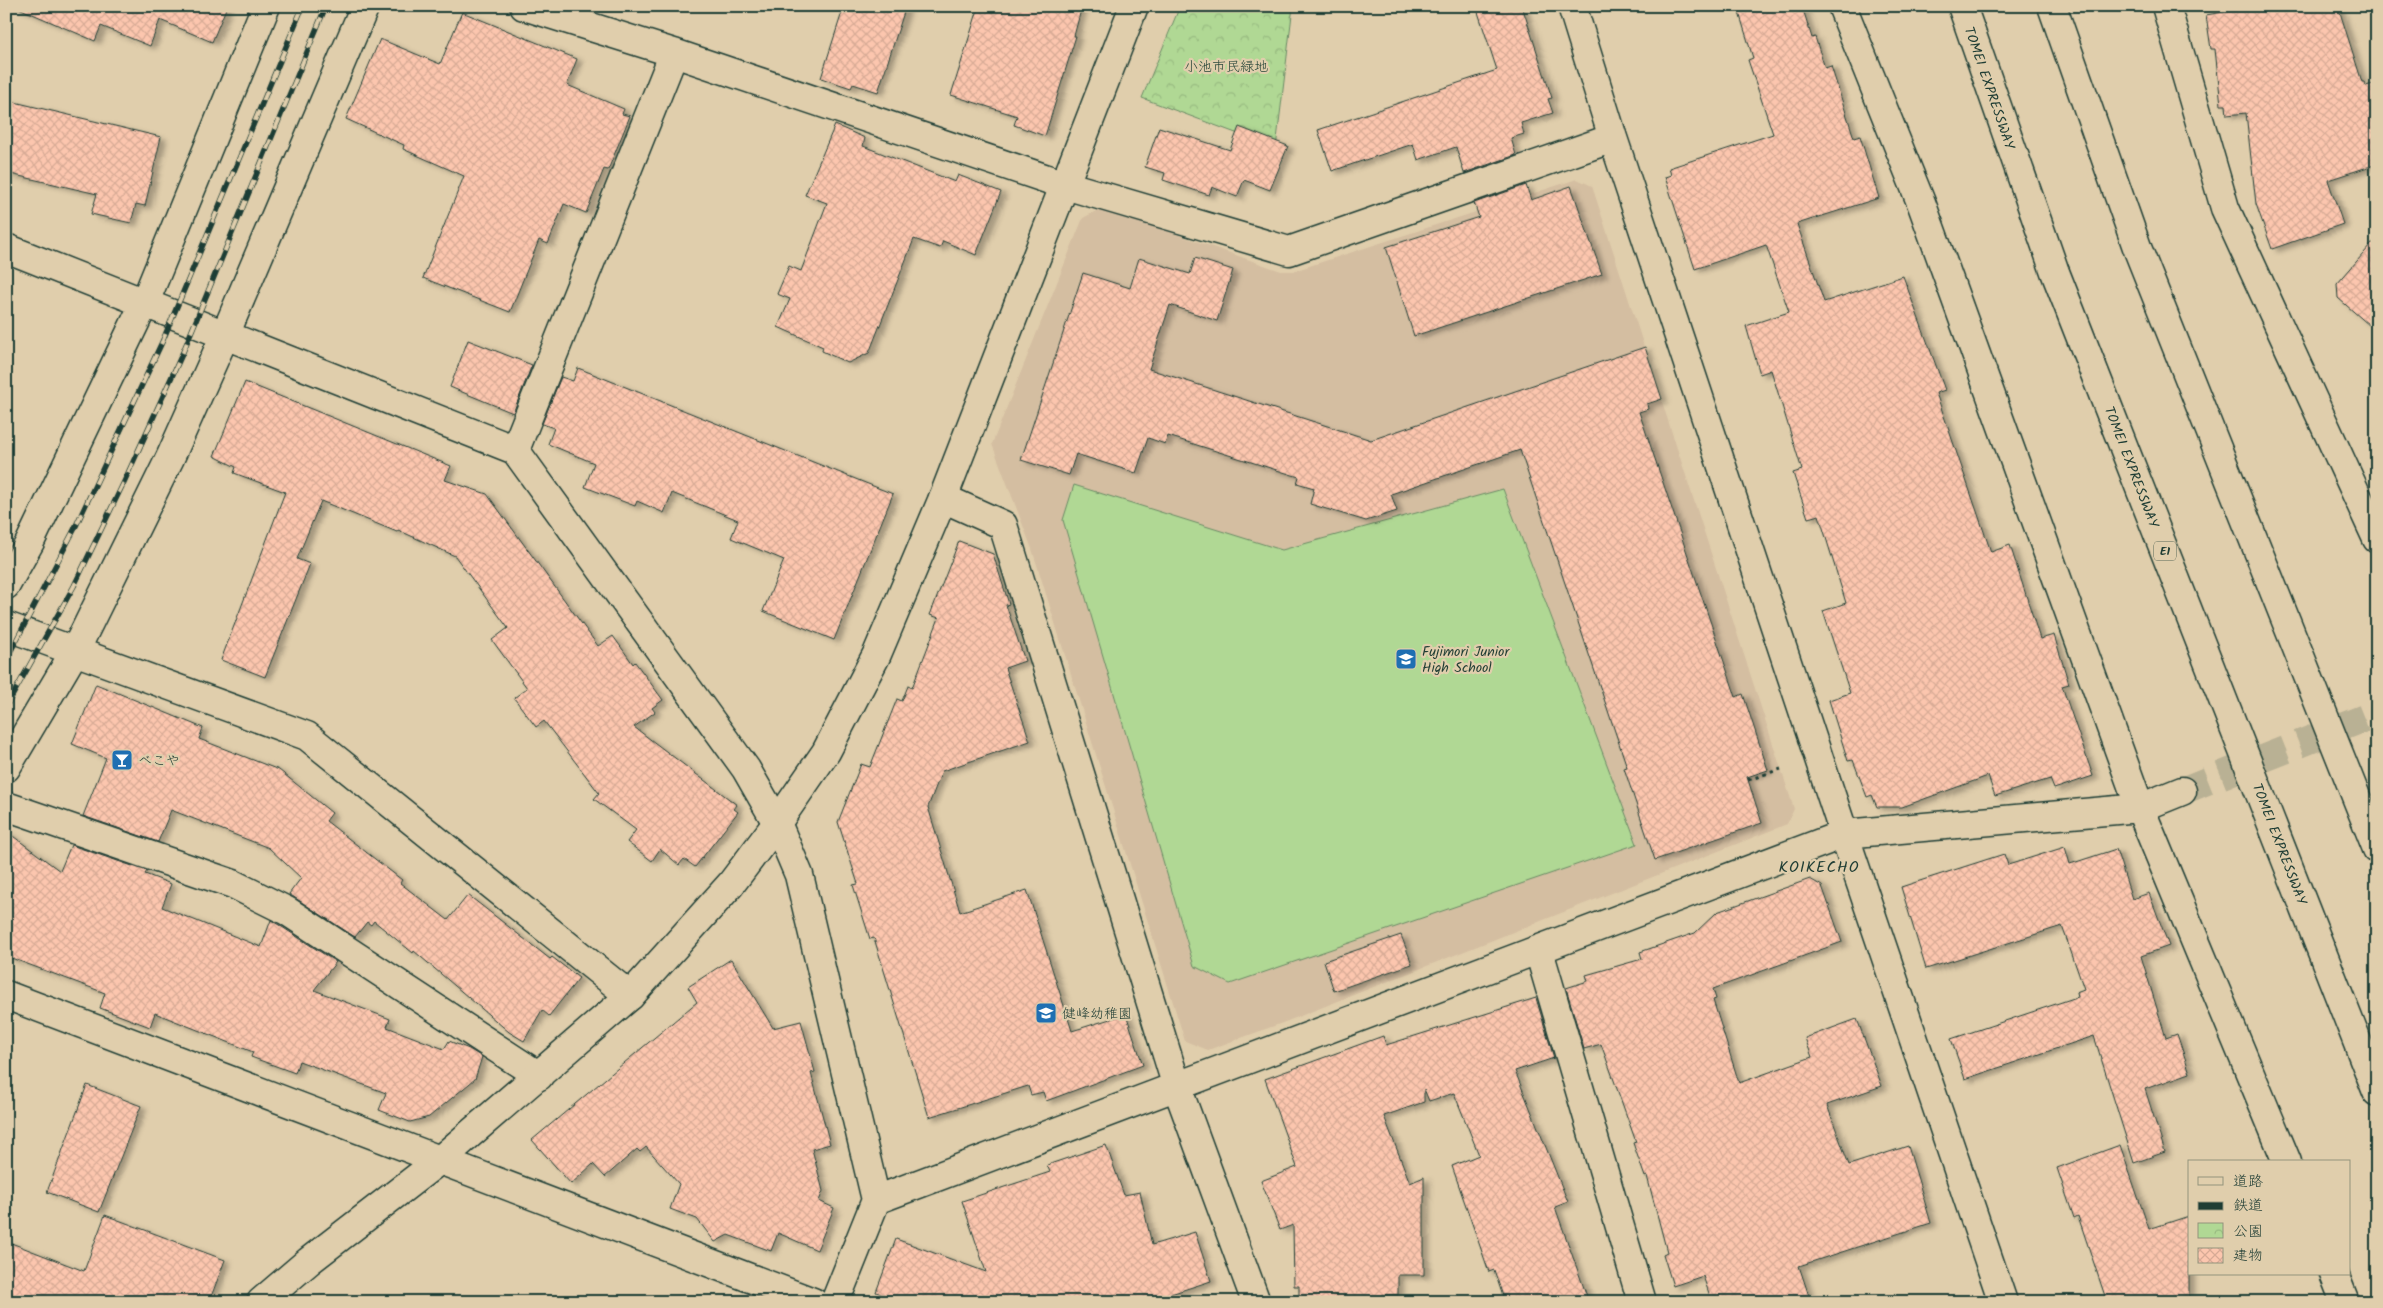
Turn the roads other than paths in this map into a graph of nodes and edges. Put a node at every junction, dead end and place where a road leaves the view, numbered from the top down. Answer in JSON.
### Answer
{"nodes":[{"id":1,"x":266,"y":6,"type":"edge"},
{"id":2,"x":365,"y":6,"type":"edge"},
{"id":3,"x":524,"y":6,"type":"edge"},
{"id":4,"x":1134,"y":6,"type":"edge"},
{"id":5,"x":1572,"y":6,"type":"edge"},
{"id":6,"x":1842,"y":6,"type":"edge"},
{"id":7,"x":1962,"y":6,"type":"edge"},
{"id":8,"x":2052,"y":6,"type":"edge"},
{"id":9,"x":2166,"y":6,"type":"edge"},
{"id":10,"x":674,"y":53,"type":"junction"},
{"id":11,"x":1613,"y":138,"type":"junction"},
{"id":12,"x":1065,"y":185,"type":"junction"},
{"id":13,"x":6,"y":248,"type":"edge"},
{"id":14,"x":145,"y":302,"type":"junction"},
{"id":15,"x":225,"y":335,"type":"junction"},
{"id":16,"x":515,"y":450,"type":"junction"},
{"id":17,"x":943,"y":498,"type":"junction"},
{"id":18,"x":2377,"y":539,"type":"edge"},
{"id":19,"x":6,"y":585,"type":"edge"},
{"id":20,"x":6,"y":626,"type":"edge"},
{"id":21,"x":75,"y":651,"type":"junction"},
{"id":22,"x":6,"y":768,"type":"edge"},
{"id":23,"x":2182,"y":791,"type":"tunnel mouth"},
{"id":24,"x":6,"y":806,"type":"edge"},
{"id":25,"x":2140,"y":808,"type":"junction"},
{"id":26,"x":777,"y":823,"type":"junction"},
{"id":27,"x":1844,"y":834,"type":"junction"},
{"id":28,"x":2377,"y":849,"type":"edge"},
{"id":29,"x":1539,"y":951,"type":"junction"},
{"id":30,"x":6,"y":995,"type":"edge"},
{"id":31,"x":630,"y":996,"type":"junction"},
{"id":32,"x":539,"y":1076,"type":"junction"},
{"id":33,"x":1177,"y":1087,"type":"junction"},
{"id":34,"x":2377,"y":1092,"type":"edge"},
{"id":35,"x":441,"y":1159,"type":"junction"},
{"id":36,"x":2286,"y":1160,"type":"edge"},
{"id":37,"x":876,"y":1200,"type":"junction"},
{"id":38,"x":2335,"y":1276,"type":"edge"},
{"id":39,"x":261,"y":1302,"type":"edge"},
{"id":40,"x":813,"y":1302,"type":"edge"},
{"id":41,"x":836,"y":1302,"type":"edge"},
{"id":42,"x":1256,"y":1302,"type":"edge"},
{"id":43,"x":1642,"y":1302,"type":"edge"},
{"id":44,"x":2003,"y":1302,"type":"edge"},
{"id":45,"x":2345,"y":1302,"type":"edge"}],
"edges":[{"from":1,"to":14,"type":"main road"},
{"from":2,"to":15,"type":"main road"},
{"from":3,"to":10,"type":"main road"},
{"from":4,"to":12,"type":"main road"},
{"from":5,"to":11,"type":"main road"},
{"from":6,"to":25,"type":"main road"},
{"from":7,"to":34,"type":"main road","name":"TOMEI EXPRESSWAY","number":"E1"},
{"from":8,"to":28,"type":"main road"},
{"from":9,"to":18,"type":"main road"},
{"from":10,"to":12,"type":"main road"},
{"from":10,"to":16,"type":"main road"},
{"from":11,"to":12,"type":"main road"},
{"from":11,"to":27,"type":"main road"},
{"from":12,"to":17,"type":"main road"},
{"from":13,"to":14,"type":"main road"},
{"from":14,"to":15,"type":"main road"},
{"from":14,"to":19,"type":"main road"},
{"from":15,"to":16,"type":"main road"},
{"from":15,"to":21,"type":"main road"},
{"from":16,"to":26,"type":"main road"},
{"from":17,"to":26,"type":"main road"},
{"from":17,"to":33,"type":"main road"},
{"from":20,"to":21,"type":"main road"},
{"from":21,"to":22,"type":"main road"},
{"from":21,"to":31,"type":"main road"},
{"from":23,"to":25,"type":"main road"},
{"from":24,"to":32,"type":"main road"},
{"from":25,"to":27,"type":"main road"},
{"from":25,"to":36,"type":"main road"},
{"from":26,"to":31,"type":"main road"},
{"from":26,"to":37,"type":"main road"},
{"from":27,"to":29,"type":"main road"},
{"from":27,"to":44,"type":"main road"},
{"from":29,"to":33,"type":"main road"},
{"from":29,"to":43,"type":"main road"},
{"from":30,"to":35,"type":"main road"},
{"from":31,"to":32,"type":"main road"},
{"from":32,"to":35,"type":"main road"},
{"from":33,"to":37,"type":"main road"},
{"from":33,"to":42,"type":"main road"},
{"from":35,"to":39,"type":"main road"},
{"from":35,"to":40,"type":"main road"},
{"from":37,"to":41,"type":"main road"},
{"from":38,"to":45,"type":"main road"}]}
